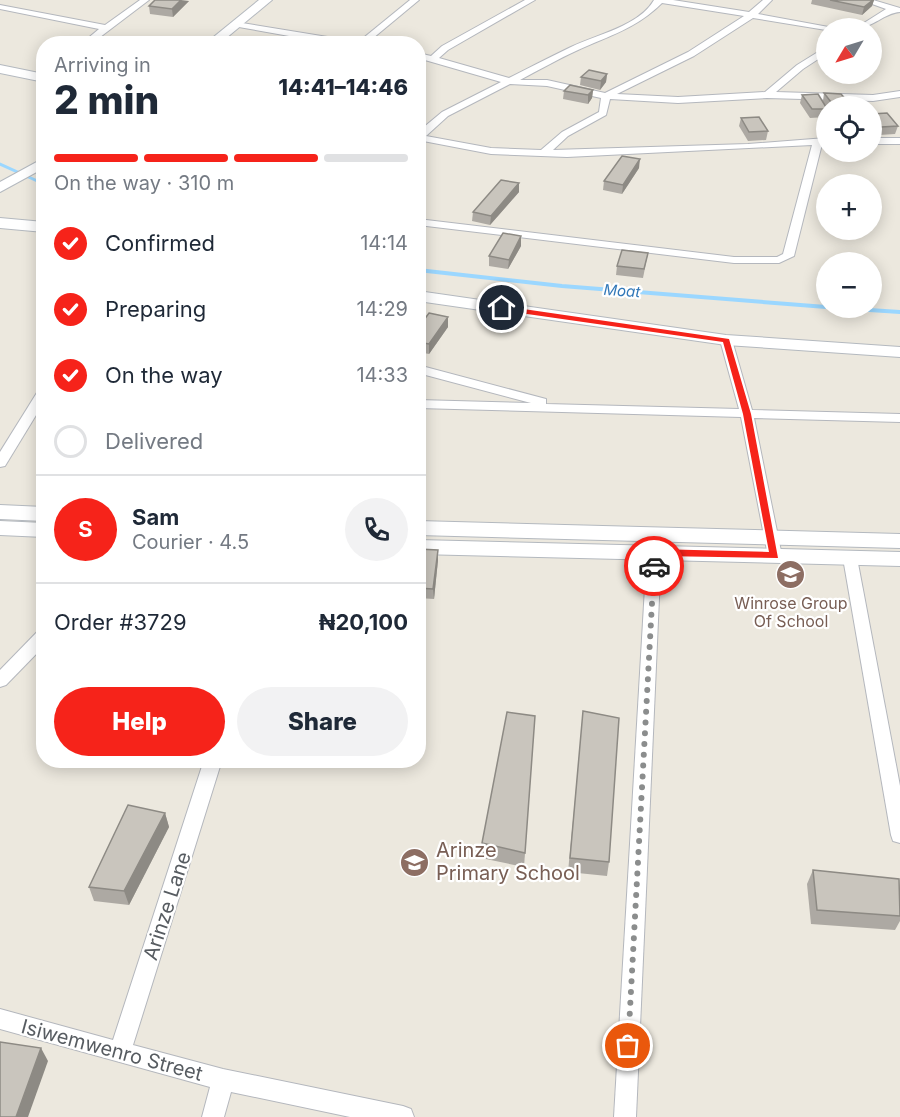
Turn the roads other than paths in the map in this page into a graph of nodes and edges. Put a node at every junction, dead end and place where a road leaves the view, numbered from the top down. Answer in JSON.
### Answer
{"nodes":[{"id":1,"x":146,"y":0,"type":"edge"},
{"id":2,"x":266,"y":0,"type":"edge"},
{"id":3,"x":415,"y":0,"type":"edge"},
{"id":4,"x":531,"y":0,"type":"edge"},
{"id":5,"x":659,"y":0,"type":"edge"},
{"id":6,"x":768,"y":0,"type":"edge"},
{"id":7,"x":865,"y":0,"type":"edge"},
{"id":8,"x":0,"y":7,"type":"edge"},
{"id":9,"x":896,"y":10,"type":"edge"},
{"id":10,"x":755,"y":14,"type":"junction"},
{"id":11,"x":880,"y":18,"type":"edge"},
{"id":12,"x":236,"y":24,"type":"junction"},
{"id":13,"x":816,"y":25,"type":"edge"},
{"id":14,"x":105,"y":28,"type":"junction"},
{"id":15,"x":95,"y":36,"type":"edge"},
{"id":16,"x":221,"y":36,"type":"edge"},
{"id":17,"x":306,"y":36,"type":"edge"},
{"id":18,"x":370,"y":36,"type":"edge"},
{"id":19,"x":426,"y":57,"type":"edge"},
{"id":20,"x":816,"y":57,"type":"edge"},
{"id":21,"x":433,"y":59,"type":"junction"},
{"id":22,"x":0,"y":69,"type":"edge"},
{"id":23,"x":36,"y":76,"type":"edge"},
{"id":24,"x":512,"y":82,"type":"junction"},
{"id":25,"x":900,"y":94,"type":"edge"},
{"id":26,"x":766,"y":95,"type":"junction"},
{"id":27,"x":606,"y":96,"type":"junction"},
{"id":28,"x":426,"y":130,"type":"edge"},
{"id":29,"x":426,"y":139,"type":"edge"},
{"id":30,"x":816,"y":141,"type":"edge"},
{"id":31,"x":882,"y":141,"type":"edge"},
{"id":32,"x":900,"y":141,"type":"edge"},
{"id":33,"x":544,"y":153,"type":"junction"},
{"id":34,"x":816,"y":161,"type":"edge"},
{"id":35,"x":36,"y":167,"type":"edge"},
{"id":36,"x":3,"y":186,"type":"edge"},
{"id":37,"x":0,"y":223,"type":"edge"},
{"id":38,"x":426,"y":223,"type":"edge"},
{"id":39,"x":36,"y":226,"type":"edge"},
{"id":40,"x":426,"y":297,"type":"edge"},
{"id":41,"x":726,"y":340,"type":"junction"},
{"id":42,"x":900,"y":352,"type":"edge"},
{"id":43,"x":426,"y":371,"type":"edge"},
{"id":44,"x":426,"y":404,"type":"edge"},
{"id":45,"x":36,"y":405,"type":"edge"},
{"id":46,"x":567,"y":409,"type":"junction"},
{"id":47,"x":747,"y":414,"type":"junction"},
{"id":48,"x":900,"y":417,"type":"edge"},
{"id":49,"x":0,"y":463,"type":"edge"},
{"id":50,"x":0,"y":512,"type":"edge"},
{"id":51,"x":36,"y":514,"type":"edge"},
{"id":52,"x":0,"y":528,"type":"edge"},
{"id":53,"x":426,"y":528,"type":"edge"},
{"id":54,"x":36,"y":530,"type":"edge"},
{"id":55,"x":900,"y":541,"type":"edge"},
{"id":56,"x":426,"y":547,"type":"edge"},
{"id":57,"x":773,"y":547,"type":"junction"},
{"id":58,"x":654,"y":552,"type":"junction"},
{"id":59,"x":850,"y":558,"type":"junction"},
{"id":60,"x":900,"y":559,"type":"edge"},
{"id":61,"x":36,"y":643,"type":"edge"},
{"id":62,"x":0,"y":681,"type":"edge"},
{"id":63,"x":210,"y":768,"type":"edge"},
{"id":64,"x":900,"y":835,"type":"edge"},
{"id":65,"x":0,"y":1019,"type":"edge"},
{"id":66,"x":120,"y":1052,"type":"junction"},
{"id":67,"x":223,"y":1080,"type":"junction"},
{"id":68,"x":213,"y":1117,"type":"edge"},
{"id":69,"x":403,"y":1117,"type":"edge"},
{"id":70,"x":625,"y":1117,"type":"edge"}],
"edges":[{"from":1,"to":14,"type":"street"},
{"from":2,"to":12,"type":"main road"},
{"from":3,"to":18,"type":"street"},
{"from":4,"to":21,"type":"street"},
{"from":5,"to":10,"type":"street"},
{"from":5,"to":24,"type":"street"},
{"from":6,"to":10,"type":"street"},
{"from":7,"to":9,"type":"street"},
{"from":8,"to":14,"type":"street"},
{"from":9,"to":11,"type":"street"},
{"from":10,"to":13,"type":"street"},
{"from":10,"to":27,"type":"street"},
{"from":12,"to":16,"type":"main road"},
{"from":12,"to":17,"type":"street"},
{"from":14,"to":15,"type":"street"},
{"from":19,"to":21,"type":"street"},
{"from":20,"to":26,"type":"street"},
{"from":21,"to":24,"type":"street"},
{"from":22,"to":23,"type":"main road"},
{"from":24,"to":27,"type":"street"},
{"from":24,"to":28,"type":"street"},
{"from":25,"to":26,"type":"street"},
{"from":26,"to":27,"type":"street"},
{"from":27,"to":33,"type":"street"},
{"from":29,"to":33,"type":"street"},
{"from":30,"to":33,"type":"street"},
{"from":31,"to":32,"type":"street"},
{"from":34,"to":38,"type":"street"},
{"from":35,"to":36,"type":"main road"},
{"from":37,"to":39,"type":"main road"},
{"from":40,"to":41,"type":"main road"},
{"from":41,"to":42,"type":"main road"},
{"from":41,"to":47,"type":"street"},
{"from":43,"to":46,"type":"street"},
{"from":44,"to":46,"type":"street"},
{"from":45,"to":49,"type":"street"},
{"from":46,"to":47,"type":"street"},
{"from":47,"to":48,"type":"street"},
{"from":47,"to":57,"type":"street"},
{"from":50,"to":51,"type":"main road"},
{"from":52,"to":54,"type":"main road"},
{"from":53,"to":57,"type":"main road"},
{"from":55,"to":57,"type":"main road"},
{"from":56,"to":58,"type":"main road"},
{"from":57,"to":58,"type":"main road"},
{"from":57,"to":59,"type":"main road"},
{"from":58,"to":70,"type":"street"},
{"from":59,"to":60,"type":"main road"},
{"from":59,"to":64,"type":"street"},
{"from":61,"to":62,"type":"street"},
{"from":63,"to":66,"type":"street","name":"Arinze Lane"},
{"from":65,"to":66,"type":"street","name":"Isiwemwenro Street"},
{"from":66,"to":67,"type":"street","name":"Isiwemwenro Street"},
{"from":67,"to":68,"type":"street","name":"Isiwemwenro Street"},
{"from":67,"to":69,"type":"street","name":"Isiwemwenro Street"}]}
